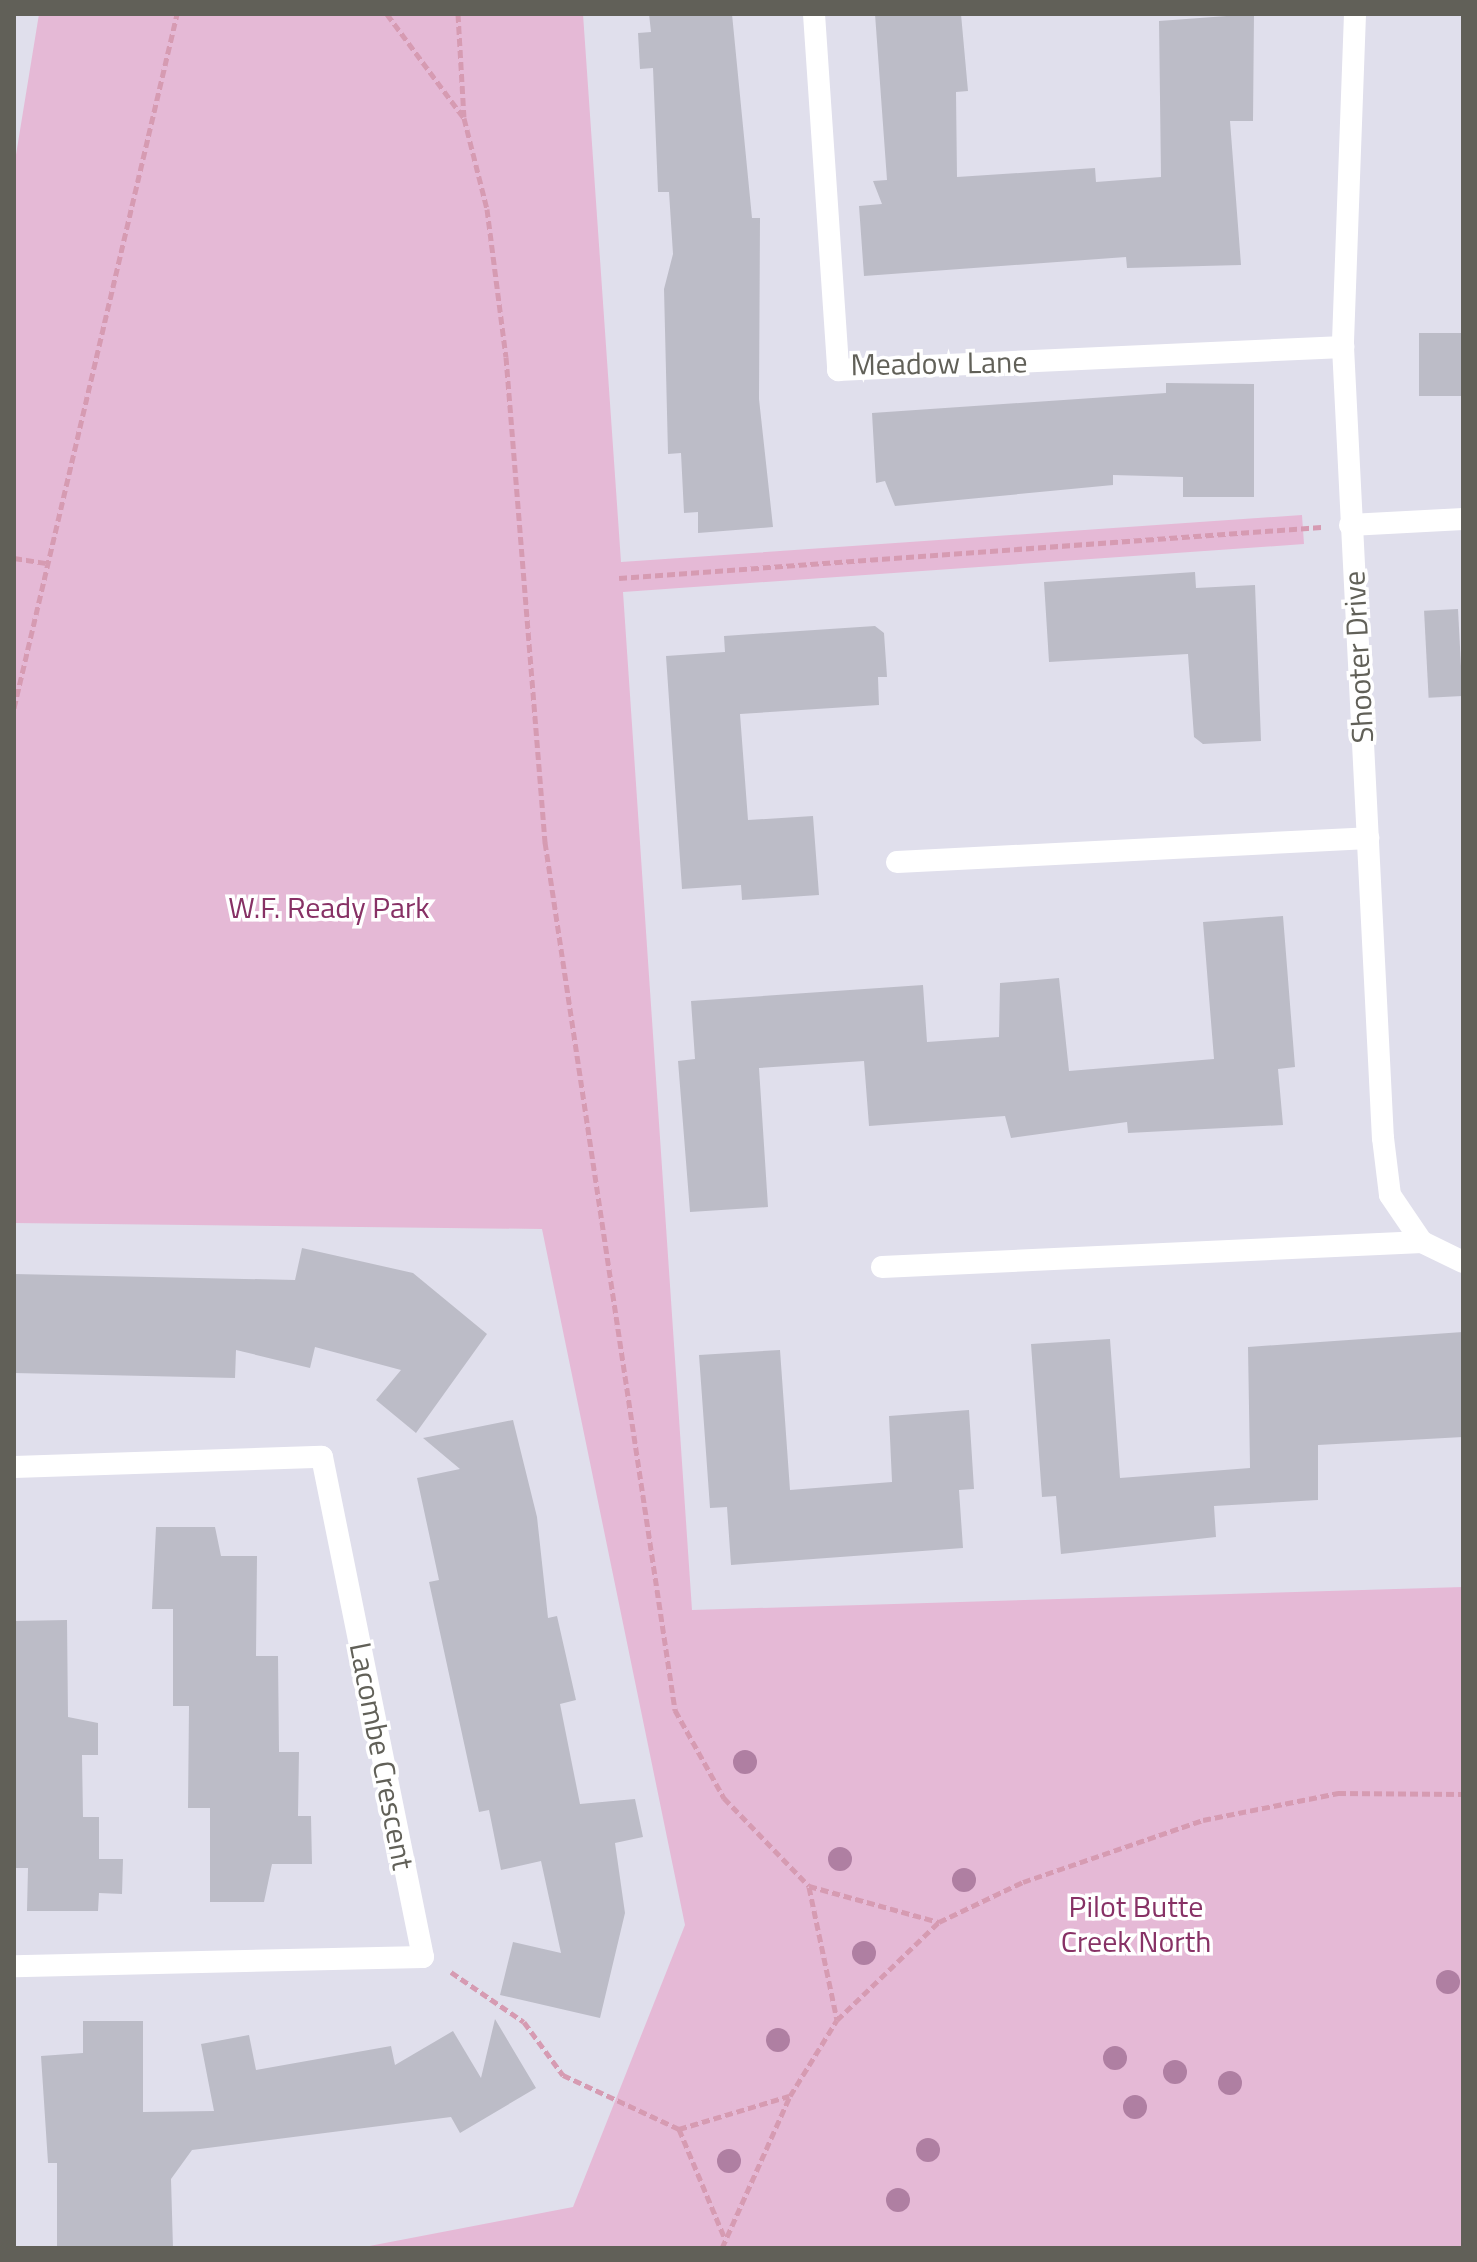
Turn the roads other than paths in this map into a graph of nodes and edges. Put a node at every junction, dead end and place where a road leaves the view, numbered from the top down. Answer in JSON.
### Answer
{"nodes":[{"id":1,"x":814,"y":14,"type":"edge"},
{"id":2,"x":1355,"y":14,"type":"edge"},
{"id":3,"x":1343,"y":347,"type":"junction"},
{"id":4,"x":1463,"y":519,"type":"edge"},
{"id":5,"x":1350,"y":525,"type":"junction"},
{"id":6,"x":1368,"y":838,"type":"junction"},
{"id":7,"x":897,"y":862,"type":"dead end"},
{"id":8,"x":1422,"y":1242,"type":"junction"},
{"id":9,"x":1463,"y":1262,"type":"edge"},
{"id":10,"x":882,"y":1267,"type":"dead end"},
{"id":11,"x":14,"y":1467,"type":"edge"},
{"id":12,"x":14,"y":1966,"type":"edge"}],
"edges":[{"from":1,"to":3,"type":"street","name":"Meadow Lane"},
{"from":2,"to":3,"type":"street","name":"Shooter Drive"},
{"from":3,"to":5,"type":"street","name":"Shooter Drive"},
{"from":4,"to":5,"type":"street"},
{"from":5,"to":6,"type":"street","name":"Shooter Drive"},
{"from":6,"to":7,"type":"street"},
{"from":6,"to":8,"type":"street","name":"Shooter Drive"},
{"from":8,"to":9,"type":"street","name":"Shooter Drive"},
{"from":8,"to":10,"type":"street"},
{"from":11,"to":12,"type":"street","name":"Lacombe Crescent"}]}
